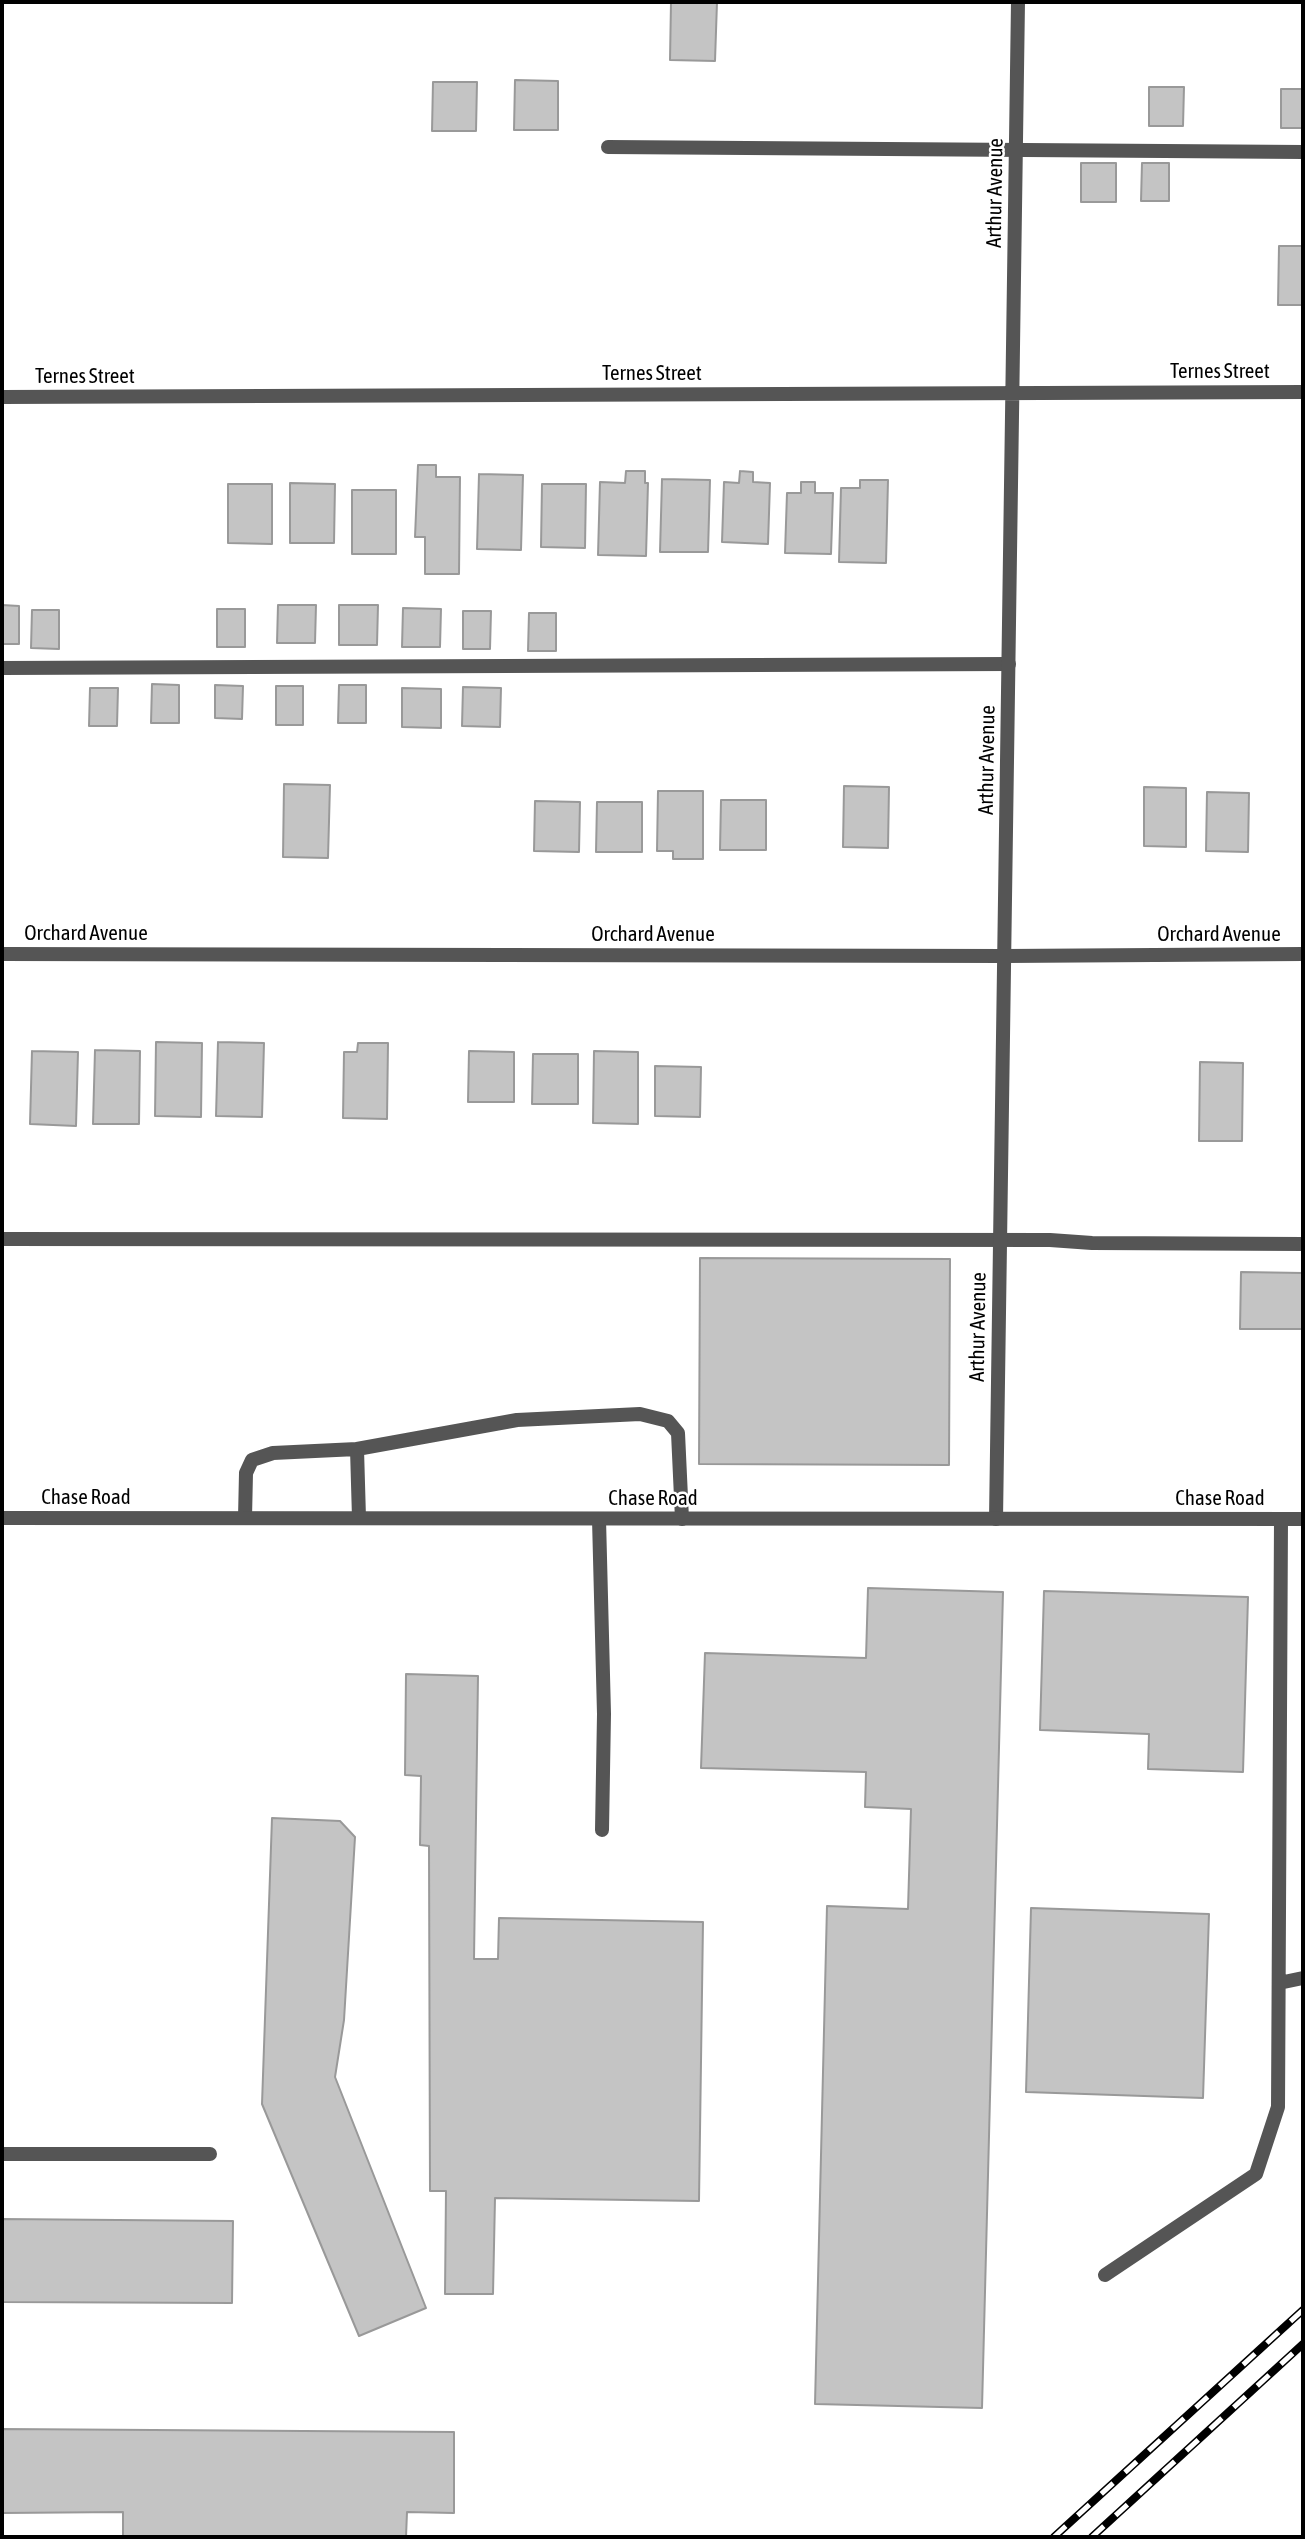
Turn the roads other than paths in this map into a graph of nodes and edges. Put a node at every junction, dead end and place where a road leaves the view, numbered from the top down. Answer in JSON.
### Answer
{"nodes":[{"id":1,"x":1018,"y":2,"type":"edge"},
{"id":2,"x":608,"y":147,"type":"dead end"},
{"id":3,"x":1016,"y":150,"type":"junction"},
{"id":4,"x":1303,"y":152,"type":"edge"},
{"id":5,"x":1012,"y":392,"type":"junction"},
{"id":6,"x":1303,"y":392,"type":"edge"},
{"id":7,"x":2,"y":397,"type":"edge"},
{"id":8,"x":1009,"y":664,"type":"junction"},
{"id":9,"x":2,"y":668,"type":"edge"},
{"id":10,"x":2,"y":954,"type":"edge"},
{"id":11,"x":1303,"y":954,"type":"edge"},
{"id":12,"x":1006,"y":956,"type":"junction"},
{"id":13,"x":2,"y":1239,"type":"edge"},
{"id":14,"x":1001,"y":1241,"type":"junction"},
{"id":15,"x":1303,"y":1244,"type":"edge"},
{"id":16,"x":357,"y":1449,"type":"junction"},
{"id":17,"x":2,"y":1518,"type":"edge"},
{"id":18,"x":245,"y":1518,"type":"junction"},
{"id":19,"x":359,"y":1518,"type":"junction"},
{"id":20,"x":600,"y":1518,"type":"junction"},
{"id":21,"x":682,"y":1518,"type":"junction"},
{"id":22,"x":996,"y":1519,"type":"junction"},
{"id":23,"x":1281,"y":1519,"type":"junction"},
{"id":24,"x":1303,"y":1519,"type":"edge"},
{"id":25,"x":602,"y":1830,"type":"dead end"},
{"id":26,"x":1303,"y":1978,"type":"edge"},
{"id":27,"x":1279,"y":1983,"type":"junction"},
{"id":28,"x":2,"y":2154,"type":"edge"},
{"id":29,"x":210,"y":2154,"type":"dead end"},
{"id":30,"x":1105,"y":2274,"type":"dead end"}],
"edges":[{"from":1,"to":3,"type":"street","name":"Arthur Avenue"},
{"from":2,"to":3,"type":"street"},
{"from":3,"to":4,"type":"street"},
{"from":3,"to":5,"type":"street","name":"Arthur Avenue"},
{"from":5,"to":6,"type":"street","name":"Ternes Street"},
{"from":5,"to":7,"type":"street","name":"Ternes Street"},
{"from":5,"to":8,"type":"street","name":"Arthur Avenue"},
{"from":8,"to":9,"type":"street"},
{"from":8,"to":12,"type":"street","name":"Arthur Avenue"},
{"from":10,"to":12,"type":"street","name":"Orchard Avenue"},
{"from":11,"to":12,"type":"street","name":"Orchard Avenue"},
{"from":12,"to":14,"type":"street","name":"Arthur Avenue"},
{"from":13,"to":14,"type":"street"},
{"from":14,"to":15,"type":"street"},
{"from":14,"to":22,"type":"street","name":"Arthur Avenue"},
{"from":16,"to":18,"type":"street"},
{"from":16,"to":19,"type":"street"},
{"from":16,"to":21,"type":"street"},
{"from":17,"to":18,"type":"street","name":"Chase Road"},
{"from":18,"to":19,"type":"street","name":"Chase Road"},
{"from":19,"to":20,"type":"street","name":"Chase Road"},
{"from":20,"to":21,"type":"street","name":"Chase Road"},
{"from":20,"to":25,"type":"street"},
{"from":21,"to":22,"type":"street","name":"Chase Road"},
{"from":22,"to":23,"type":"street","name":"Chase Road"},
{"from":23,"to":24,"type":"street","name":"Chase Road"},
{"from":23,"to":27,"type":"street"},
{"from":26,"to":27,"type":"street"},
{"from":27,"to":30,"type":"street"},
{"from":28,"to":29,"type":"street"}]}
